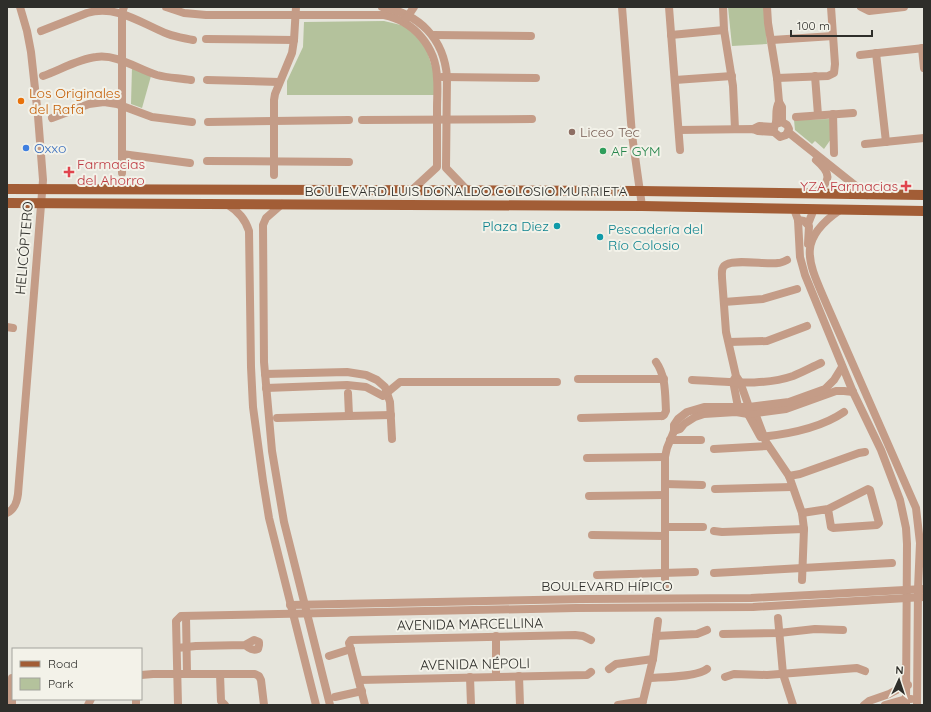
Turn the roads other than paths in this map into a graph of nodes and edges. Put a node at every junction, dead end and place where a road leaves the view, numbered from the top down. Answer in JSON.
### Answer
{"nodes":[{"id":1,"x":20,"y":7,"type":"edge"},
{"id":2,"x":166,"y":7,"type":"edge"},
{"id":3,"x":382,"y":7,"type":"edge"},
{"id":4,"x":414,"y":7,"type":"edge"},
{"id":5,"x":622,"y":7,"type":"edge"},
{"id":6,"x":669,"y":7,"type":"edge"},
{"id":7,"x":723,"y":7,"type":"edge"},
{"id":8,"x":767,"y":7,"type":"edge"},
{"id":9,"x":831,"y":7,"type":"edge"},
{"id":10,"x":904,"y":7,"type":"edge"},
{"id":11,"x":861,"y":8,"type":"edge"},
{"id":12,"x":123,"y":10,"type":"edge"},
{"id":13,"x":296,"y":11,"type":"edge"},
{"id":14,"x":406,"y":19,"type":"junction"},
{"id":15,"x":724,"y":30,"type":"junction"},
{"id":16,"x":41,"y":31,"type":"dead end"},
{"id":17,"x":433,"y":35,"type":"junction"},
{"id":18,"x":671,"y":35,"type":"junction"},
{"id":19,"x":531,"y":36,"type":"dead end"},
{"id":20,"x":833,"y":36,"type":"junction"},
{"id":21,"x":206,"y":39,"type":"dead end"},
{"id":22,"x":192,"y":40,"type":"dead end"},
{"id":23,"x":294,"y":40,"type":"junction"},
{"id":24,"x":772,"y":40,"type":"junction"},
{"id":25,"x":923,"y":48,"type":"edge"},
{"id":26,"x":876,"y":54,"type":"junction"},
{"id":27,"x":860,"y":55,"type":"dead end"},
{"id":28,"x":122,"y":60,"type":"junction"},
{"id":29,"x":924,"y":68,"type":"edge"},
{"id":30,"x":43,"y":76,"type":"dead end"},
{"id":31,"x":732,"y":76,"type":"junction"},
{"id":32,"x":814,"y":76,"type":"junction"},
{"id":33,"x":437,"y":77,"type":"junction"},
{"id":34,"x":446,"y":77,"type":"junction"},
{"id":35,"x":536,"y":78,"type":"dead end"},
{"id":36,"x":777,"y":78,"type":"junction"},
{"id":37,"x":191,"y":80,"type":"dead end"},
{"id":38,"x":207,"y":80,"type":"dead end"},
{"id":39,"x":675,"y":80,"type":"junction"},
{"id":40,"x":280,"y":82,"type":"junction"},
{"id":41,"x":122,"y":107,"type":"junction"},
{"id":42,"x":853,"y":113,"type":"dead end"},
{"id":43,"x":833,"y":114,"type":"junction"},
{"id":44,"x":818,"y":115,"type":"junction"},
{"id":45,"x":796,"y":117,"type":"dead end"},
{"id":46,"x":52,"y":118,"type":"dead end"},
{"id":47,"x":441,"y":119,"type":"junction"},
{"id":48,"x":532,"y":119,"type":"dead end"},
{"id":49,"x":273,"y":120,"type":"junction"},
{"id":50,"x":349,"y":120,"type":"dead end"},
{"id":51,"x":362,"y":120,"type":"dead end"},
{"id":52,"x":192,"y":122,"type":"dead end"},
{"id":53,"x":208,"y":122,"type":"dead end"},
{"id":54,"x":776,"y":126,"type":"junction"},
{"id":55,"x":735,"y":129,"type":"junction"},
{"id":56,"x":678,"y":130,"type":"junction"},
{"id":57,"x":787,"y":134,"type":"junction"},
{"id":58,"x":924,"y":138,"type":"edge"},
{"id":59,"x":886,"y":142,"type":"junction"},
{"id":60,"x":865,"y":144,"type":"dead end"},
{"id":61,"x":441,"y":146,"type":"junction"},
{"id":62,"x":680,"y":150,"type":"dead end"},
{"id":63,"x":834,"y":153,"type":"dead end"},
{"id":64,"x":122,"y":154,"type":"junction"},
{"id":65,"x":207,"y":161,"type":"dead end"},
{"id":66,"x":274,"y":162,"type":"junction"},
{"id":67,"x":349,"y":162,"type":"dead end"},
{"id":68,"x":190,"y":163,"type":"dead end"},
{"id":69,"x":437,"y":167,"type":"junction"},
{"id":70,"x":446,"y":168,"type":"junction"},
{"id":71,"x":122,"y":173,"type":"dead end"},
{"id":72,"x":274,"y":174,"type":"dead end"},
{"id":73,"x":7,"y":189,"type":"edge"},
{"id":74,"x":43,"y":190,"type":"junction"},
{"id":75,"x":342,"y":190,"type":"junction"},
{"id":76,"x":411,"y":191,"type":"junction"},
{"id":77,"x":468,"y":191,"type":"junction"},
{"id":78,"x":640,"y":191,"type":"junction"},
{"id":79,"x":815,"y":194,"type":"junction"},
{"id":80,"x":866,"y":195,"type":"junction"},
{"id":81,"x":924,"y":195,"type":"edge"},
{"id":82,"x":7,"y":203,"type":"edge"},
{"id":83,"x":41,"y":203,"type":"junction"},
{"id":84,"x":228,"y":204,"type":"junction"},
{"id":85,"x":282,"y":204,"type":"junction"},
{"id":86,"x":342,"y":204,"type":"junction"},
{"id":87,"x":642,"y":206,"type":"junction"},
{"id":88,"x":924,"y":206,"type":"edge"},
{"id":89,"x":794,"y":209,"type":"junction"},
{"id":90,"x":814,"y":209,"type":"junction"},
{"id":91,"x":840,"y":210,"type":"junction"},
{"id":92,"x":870,"y":211,"type":"junction"},
{"id":93,"x":924,"y":211,"type":"edge"},
{"id":94,"x":798,"y":220,"type":"junction"},
{"id":95,"x":808,"y":224,"type":"junction"},
{"id":96,"x":810,"y":246,"type":"junction"},
{"id":97,"x":787,"y":260,"type":"dead end"},
{"id":98,"x":810,"y":261,"type":"junction"},
{"id":99,"x":801,"y":263,"type":"junction"},
{"id":100,"x":797,"y":288,"type":"dead end"},
{"id":101,"x":724,"y":302,"type":"junction"},
{"id":102,"x":807,"y":326,"type":"dead end"},
{"id":103,"x":729,"y":342,"type":"junction"},
{"id":104,"x":849,"y":354,"type":"junction"},
{"id":105,"x":839,"y":358,"type":"junction"},
{"id":106,"x":656,"y":362,"type":"dead end"},
{"id":107,"x":821,"y":363,"type":"dead end"},
{"id":108,"x":842,"y":367,"type":"junction"},
{"id":109,"x":265,"y":374,"type":"junction"},
{"id":110,"x":664,"y":378,"type":"junction"},
{"id":111,"x":578,"y":379,"type":"dead end"},
{"id":112,"x":692,"y":380,"type":"dead end"},
{"id":113,"x":736,"y":380,"type":"junction"},
{"id":114,"x":557,"y":382,"type":"dead end"},
{"id":115,"x":266,"y":388,"type":"junction"},
{"id":116,"x":853,"y":392,"type":"junction"},
{"id":117,"x":348,"y":393,"type":"dead end"},
{"id":118,"x":387,"y":393,"type":"junction"},
{"id":119,"x":738,"y":407,"type":"junction"},
{"id":120,"x":750,"y":411,"type":"junction"},
{"id":121,"x":844,"y":412,"type":"dead end"},
{"id":122,"x":664,"y":414,"type":"junction"},
{"id":123,"x":391,"y":415,"type":"junction"},
{"id":124,"x":349,"y":416,"type":"junction"},
{"id":125,"x":277,"y":418,"type":"dead end"},
{"id":126,"x":581,"y":418,"type":"dead end"},
{"id":127,"x":678,"y":426,"type":"junction"},
{"id":128,"x":392,"y":439,"type":"dead end"},
{"id":129,"x":670,"y":440,"type":"junction"},
{"id":130,"x":701,"y":440,"type":"dead end"},
{"id":131,"x":765,"y":441,"type":"junction"},
{"id":132,"x":714,"y":449,"type":"dead end"},
{"id":133,"x":885,"y":449,"type":"junction"},
{"id":134,"x":865,"y":452,"type":"dead end"},
{"id":135,"x":665,"y":457,"type":"junction"},
{"id":136,"x":587,"y":458,"type":"dead end"},
{"id":137,"x":789,"y":476,"type":"junction"},
{"id":138,"x":665,"y":484,"type":"junction"},
{"id":139,"x":702,"y":485,"type":"dead end"},
{"id":140,"x":792,"y":487,"type":"junction"},
{"id":141,"x":715,"y":490,"type":"dead end"},
{"id":142,"x":665,"y":495,"type":"junction"},
{"id":143,"x":589,"y":496,"type":"dead end"},
{"id":144,"x":828,"y":509,"type":"junction"},
{"id":145,"x":7,"y":513,"type":"edge"},
{"id":146,"x":802,"y":513,"type":"junction"},
{"id":147,"x":703,"y":527,"type":"dead end"},
{"id":148,"x":804,"y":528,"type":"junction"},
{"id":149,"x":665,"y":531,"type":"junction"},
{"id":150,"x":714,"y":531,"type":"dead end"},
{"id":151,"x":592,"y":535,"type":"dead end"},
{"id":152,"x":892,"y":563,"type":"dead end"},
{"id":153,"x":803,"y":569,"type":"junction"},
{"id":154,"x":695,"y":572,"type":"dead end"},
{"id":155,"x":714,"y":572,"type":"dead end"},
{"id":156,"x":665,"y":573,"type":"junction"},
{"id":157,"x":597,"y":575,"type":"dead end"},
{"id":158,"x":802,"y":580,"type":"dead end"},
{"id":159,"x":665,"y":587,"type":"dead end"},
{"id":160,"x":907,"y":589,"type":"junction"},
{"id":161,"x":921,"y":593,"type":"edge"},
{"id":162,"x":908,"y":598,"type":"junction"},
{"id":163,"x":670,"y":599,"type":"junction"},
{"id":164,"x":290,"y":605,"type":"junction"},
{"id":165,"x":304,"y":605,"type":"junction"},
{"id":166,"x":671,"y":608,"type":"junction"},
{"id":167,"x":306,"y":613,"type":"junction"},
{"id":168,"x":293,"y":614,"type":"junction"},
{"id":169,"x":186,"y":616,"type":"junction"},
{"id":170,"x":778,"y":618,"type":"dead end"},
{"id":171,"x":658,"y":621,"type":"dead end"},
{"id":172,"x":707,"y":630,"type":"dead end"},
{"id":173,"x":843,"y":630,"type":"dead end"},
{"id":174,"x":779,"y":633,"type":"junction"},
{"id":175,"x":723,"y":634,"type":"dead end"},
{"id":176,"x":496,"y":636,"type":"junction"},
{"id":177,"x":656,"y":636,"type":"junction"},
{"id":178,"x":591,"y":640,"type":"dead end"},
{"id":179,"x":244,"y":645,"type":"dead end"},
{"id":180,"x":350,"y":646,"type":"junction"},
{"id":181,"x":186,"y":647,"type":"junction"},
{"id":182,"x":177,"y":648,"type":"junction"},
{"id":183,"x":329,"y":656,"type":"dead end"},
{"id":184,"x":653,"y":659,"type":"junction"},
{"id":185,"x":609,"y":669,"type":"dead end"},
{"id":186,"x":707,"y":669,"type":"dead end"},
{"id":187,"x":865,"y":671,"type":"dead end"},
{"id":188,"x":591,"y":672,"type":"dead end"},
{"id":189,"x":177,"y":674,"type":"junction"},
{"id":190,"x":187,"y":674,"type":"junction"},
{"id":191,"x":220,"y":674,"type":"junction"},
{"id":192,"x":783,"y":674,"type":"junction"},
{"id":193,"x":142,"y":675,"type":"edge"},
{"id":194,"x":519,"y":676,"type":"junction"},
{"id":195,"x":470,"y":677,"type":"junction"},
{"id":196,"x":496,"y":677,"type":"junction"},
{"id":197,"x":725,"y":677,"type":"dead end"},
{"id":198,"x":11,"y":678,"type":"edge"},
{"id":199,"x":649,"y":678,"type":"junction"},
{"id":200,"x":359,"y":680,"type":"junction"},
{"id":201,"x":906,"y":685,"type":"junction"},
{"id":202,"x":918,"y":685,"type":"junction"},
{"id":203,"x":362,"y":691,"type":"junction"},
{"id":204,"x":335,"y":697,"type":"dead end"},
{"id":205,"x":906,"y":702,"type":"edge"},
{"id":206,"x":917,"y":702,"type":"edge"},
{"id":207,"x":642,"y":703,"type":"edge"},
{"id":208,"x":221,"y":704,"type":"edge"},
{"id":209,"x":12,"y":705,"type":"edge"},
{"id":210,"x":178,"y":705,"type":"edge"},
{"id":211,"x":264,"y":705,"type":"edge"},
{"id":212,"x":316,"y":705,"type":"edge"},
{"id":213,"x":330,"y":705,"type":"edge"},
{"id":214,"x":365,"y":705,"type":"edge"},
{"id":215,"x":470,"y":705,"type":"edge"},
{"id":216,"x":520,"y":705,"type":"edge"},
{"id":217,"x":618,"y":705,"type":"edge"},
{"id":218,"x":793,"y":705,"type":"edge"},
{"id":219,"x":864,"y":705,"type":"edge"},
{"id":220,"x":885,"y":705,"type":"edge"}],
"edges":[{"from":1,"to":74,"type":"street","name":"HELICÓPTERO"},
{"from":2,"to":13,"type":"street"},
{"from":3,"to":14,"type":"street"},
{"from":4,"to":14,"type":"street"},
{"from":5,"to":78,"type":"street"},
{"from":6,"to":18,"type":"street"},
{"from":7,"to":15,"type":"street"},
{"from":8,"to":24,"type":"street"},
{"from":9,"to":20,"type":"street"},
{"from":10,"to":11,"type":"street"},
{"from":12,"to":16,"type":"street"},
{"from":12,"to":22,"type":"street"},
{"from":12,"to":28,"type":"street"},
{"from":13,"to":14,"type":"street"},
{"from":13,"to":23,"type":"street"},
{"from":14,"to":17,"type":"street"},
{"from":14,"to":33,"type":"street"},
{"from":15,"to":18,"type":"street"},
{"from":15,"to":31,"type":"street"},
{"from":17,"to":19,"type":"street"},
{"from":17,"to":34,"type":"street"},
{"from":18,"to":39,"type":"street"},
{"from":20,"to":24,"type":"street"},
{"from":20,"to":32,"type":"street"},
{"from":21,"to":23,"type":"street"},
{"from":23,"to":40,"type":"street"},
{"from":24,"to":36,"type":"street"},
{"from":25,"to":26,"type":"street"},
{"from":25,"to":29,"type":"street"},
{"from":26,"to":27,"type":"street"},
{"from":26,"to":59,"type":"street"},
{"from":28,"to":30,"type":"street"},
{"from":28,"to":37,"type":"street"},
{"from":28,"to":41,"type":"street"},
{"from":31,"to":39,"type":"street"},
{"from":31,"to":55,"type":"street"},
{"from":32,"to":36,"type":"street"},
{"from":32,"to":44,"type":"street"},
{"from":33,"to":34,"type":"street"},
{"from":33,"to":47,"type":"street"},
{"from":34,"to":35,"type":"street"},
{"from":34,"to":47,"type":"street"},
{"from":36,"to":54,"type":"street"},
{"from":38,"to":40,"type":"street"},
{"from":39,"to":56,"type":"street"},
{"from":40,"to":49,"type":"street"},
{"from":41,"to":46,"type":"street"},
{"from":41,"to":52,"type":"street"},
{"from":41,"to":64,"type":"street"},
{"from":42,"to":43,"type":"street"},
{"from":43,"to":44,"type":"street"},
{"from":43,"to":63,"type":"street"},
{"from":44,"to":45,"type":"street"},
{"from":47,"to":48,"type":"street"},
{"from":47,"to":51,"type":"street"},
{"from":47,"to":61,"type":"street"},
{"from":49,"to":50,"type":"street"},
{"from":49,"to":53,"type":"street"},
{"from":49,"to":66,"type":"street"},
{"from":54,"to":55,"type":"street"},
{"from":54,"to":57,"type":"street"},
{"from":54,"to":57,"type":"street"},
{"from":55,"to":56,"type":"street"},
{"from":56,"to":62,"type":"street"},
{"from":57,"to":79,"type":"street"},
{"from":57,"to":80,"type":"street"},
{"from":58,"to":59,"type":"street"},
{"from":59,"to":60,"type":"street"},
{"from":61,"to":69,"type":"street"},
{"from":61,"to":70,"type":"street"},
{"from":64,"to":68,"type":"street"},
{"from":64,"to":71,"type":"street"},
{"from":65,"to":66,"type":"street"},
{"from":66,"to":67,"type":"street"},
{"from":66,"to":72,"type":"street"},
{"from":69,"to":70,"type":"street"},
{"from":69,"to":76,"type":"street"},
{"from":70,"to":77,"type":"street"},
{"from":73,"to":74,"type":"main road","name":"BOULEVARD LUIS DONALDO COLOSIO MURRIETA"},
{"from":74,"to":75,"type":"main road","name":"BOULEVARD LUIS DONALDO COLOSIO MURRIETA"},
{"from":74,"to":83,"type":"street","name":"HELICÓPTERO"},
{"from":75,"to":76,"type":"main road","name":"BOULEVARD LUIS DONALDO COLOSIO MURRIETA"},
{"from":75,"to":86,"type":"main road"},
{"from":76,"to":77,"type":"main road","name":"BOULEVARD LUIS DONALDO COLOSIO MURRIETA"},
{"from":77,"to":78,"type":"main road","name":"BOULEVARD LUIS DONALDO COLOSIO MURRIETA"},
{"from":78,"to":79,"type":"main road","name":"BOULEVARD LUIS DONALDO COLOSIO MURRIETA"},
{"from":78,"to":87,"type":"street"},
{"from":79,"to":80,"type":"main road","name":"BOULEVARD LUIS DONALDO COLOSIO MURRIETA"},
{"from":80,"to":81,"type":"main road","name":"BOULEVARD LUIS DONALDO COLOSIO MURRIETA"},
{"from":82,"to":83,"type":"main road","name":"BOULEVARD LUIS DONALDO COLOSIO MURRIETA"},
{"from":83,"to":84,"type":"main road","name":"BOULEVARD LUIS DONALDO COLOSIO MURRIETA"},
{"from":83,"to":145,"type":"street","name":"HELICÓPTERO"},
{"from":84,"to":85,"type":"main road","name":"BOULEVARD LUIS DONALDO COLOSIO MURRIETA"},
{"from":84,"to":164,"type":"street"},
{"from":85,"to":86,"type":"main road","name":"BOULEVARD LUIS DONALDO COLOSIO MURRIETA"},
{"from":85,"to":109,"type":"street"},
{"from":86,"to":87,"type":"main road","name":"BOULEVARD LUIS DONALDO COLOSIO MURRIETA"},
{"from":87,"to":89,"type":"main road","name":"BOULEVARD LUIS DONALDO COLOSIO MURRIETA"},
{"from":88,"to":92,"type":"main road"},
{"from":89,"to":90,"type":"main road","name":"BOULEVARD LUIS DONALDO COLOSIO MURRIETA"},
{"from":89,"to":94,"type":"street"},
{"from":90,"to":91,"type":"main road","name":"BOULEVARD LUIS DONALDO COLOSIO MURRIETA"},
{"from":90,"to":95,"type":"street"},
{"from":91,"to":92,"type":"main road","name":"BOULEVARD LUIS DONALDO COLOSIO MURRIETA"},
{"from":91,"to":96,"type":"street"},
{"from":92,"to":93,"type":"main road","name":"BOULEVARD LUIS DONALDO COLOSIO MURRIETA"},
{"from":94,"to":95,"type":"street"},
{"from":94,"to":99,"type":"street"},
{"from":95,"to":96,"type":"street"},
{"from":96,"to":98,"type":"street"},
{"from":97,"to":101,"type":"street"},
{"from":98,"to":99,"type":"street"},
{"from":98,"to":104,"type":"street"},
{"from":99,"to":105,"type":"street"},
{"from":100,"to":101,"type":"street"},
{"from":101,"to":103,"type":"street"},
{"from":102,"to":103,"type":"street"},
{"from":103,"to":113,"type":"street"},
{"from":104,"to":105,"type":"street"},
{"from":104,"to":133,"type":"street"},
{"from":105,"to":108,"type":"street"},
{"from":106,"to":110,"type":"street"},
{"from":107,"to":113,"type":"street"},
{"from":108,"to":116,"type":"street"},
{"from":108,"to":120,"type":"street"},
{"from":109,"to":115,"type":"street"},
{"from":109,"to":118,"type":"street"},
{"from":110,"to":111,"type":"street"},
{"from":110,"to":122,"type":"street"},
{"from":112,"to":113,"type":"street"},
{"from":113,"to":119,"type":"street"},
{"from":113,"to":120,"type":"street"},
{"from":114,"to":118,"type":"street"},
{"from":115,"to":118,"type":"street"},
{"from":115,"to":165,"type":"street"},
{"from":116,"to":120,"type":"street"},
{"from":116,"to":133,"type":"street"},
{"from":117,"to":124,"type":"street"},
{"from":118,"to":123,"type":"street"},
{"from":119,"to":120,"type":"street"},
{"from":119,"to":127,"type":"street"},
{"from":120,"to":127,"type":"street"},
{"from":120,"to":131,"type":"street"},
{"from":121,"to":131,"type":"street"},
{"from":122,"to":126,"type":"street"},
{"from":122,"to":127,"type":"street"},
{"from":123,"to":124,"type":"street"},
{"from":123,"to":128,"type":"street"},
{"from":124,"to":125,"type":"street"},
{"from":127,"to":129,"type":"street"},
{"from":129,"to":130,"type":"street"},
{"from":129,"to":135,"type":"street"},
{"from":131,"to":132,"type":"street"},
{"from":131,"to":137,"type":"street"},
{"from":133,"to":160,"type":"street"},
{"from":133,"to":161,"type":"street"},
{"from":134,"to":137,"type":"street"},
{"from":135,"to":136,"type":"street"},
{"from":135,"to":138,"type":"street"},
{"from":137,"to":140,"type":"street"},
{"from":138,"to":139,"type":"street"},
{"from":138,"to":142,"type":"street"},
{"from":140,"to":141,"type":"street"},
{"from":140,"to":146,"type":"street"},
{"from":142,"to":143,"type":"street"},
{"from":142,"to":149,"type":"street"},
{"from":144,"to":144,"type":"street"},
{"from":144,"to":146,"type":"street"},
{"from":146,"to":148,"type":"street"},
{"from":147,"to":149,"type":"street"},
{"from":148,"to":150,"type":"street"},
{"from":148,"to":153,"type":"street"},
{"from":149,"to":151,"type":"street"},
{"from":149,"to":156,"type":"street"},
{"from":152,"to":153,"type":"street"},
{"from":153,"to":155,"type":"street"},
{"from":153,"to":158,"type":"street"},
{"from":154,"to":156,"type":"street"},
{"from":156,"to":157,"type":"street"},
{"from":156,"to":159,"type":"street"},
{"from":160,"to":161,"type":"street","name":"BOULEVARD HÍPICO"},
{"from":160,"to":162,"type":"street"},
{"from":160,"to":163,"type":"street","name":"BOULEVARD HÍPICO"},
{"from":161,"to":162,"type":"street","name":"BOULEVARD HÍPICO"},
{"from":161,"to":202,"type":"street"},
{"from":162,"to":166,"type":"street","name":"BOULEVARD HÍPICO"},
{"from":162,"to":201,"type":"street"},
{"from":163,"to":165,"type":"street","name":"BOULEVARD HÍPICO"},
{"from":163,"to":166,"type":"street"},
{"from":164,"to":165,"type":"street","name":"BOULEVARD HÍPICO"},
{"from":164,"to":168,"type":"street"},
{"from":165,"to":167,"type":"street"},
{"from":166,"to":167,"type":"street","name":"BOULEVARD HÍPICO"},
{"from":167,"to":168,"type":"street","name":"BOULEVARD HÍPICO"},
{"from":167,"to":213,"type":"street"},
{"from":168,"to":169,"type":"street","name":"BOULEVARD HÍPICO"},
{"from":168,"to":212,"type":"street"},
{"from":169,"to":181,"type":"street"},
{"from":169,"to":182,"type":"street","name":"BOULEVARD HÍPICO"},
{"from":170,"to":174,"type":"street"},
{"from":171,"to":177,"type":"street"},
{"from":172,"to":177,"type":"street"},
{"from":173,"to":174,"type":"street"},
{"from":174,"to":175,"type":"street"},
{"from":174,"to":192,"type":"street"},
{"from":176,"to":178,"type":"street","name":"AVENIDA MARCELLINA"},
{"from":176,"to":180,"type":"street","name":"AVENIDA MARCELLINA"},
{"from":176,"to":196,"type":"street"},
{"from":177,"to":184,"type":"street"},
{"from":179,"to":181,"type":"street"},
{"from":180,"to":183,"type":"street","name":"AVENIDA MARCELLINA"},
{"from":180,"to":200,"type":"street"},
{"from":181,"to":182,"type":"street"},
{"from":181,"to":190,"type":"street"},
{"from":182,"to":189,"type":"street"},
{"from":184,"to":185,"type":"street"},
{"from":184,"to":199,"type":"street"},
{"from":186,"to":199,"type":"street"},
{"from":187,"to":192,"type":"street"},
{"from":188,"to":194,"type":"street","name":"AVENIDA NÉPOLI"},
{"from":189,"to":190,"type":"street"},
{"from":189,"to":193,"type":"street"},
{"from":189,"to":210,"type":"street"},
{"from":190,"to":191,"type":"street"},
{"from":191,"to":208,"type":"street"},
{"from":191,"to":211,"type":"street"},
{"from":192,"to":197,"type":"street"},
{"from":192,"to":218,"type":"street"},
{"from":194,"to":196,"type":"street","name":"AVENIDA NÉPOLI"},
{"from":194,"to":216,"type":"street"},
{"from":195,"to":196,"type":"street","name":"AVENIDA NÉPOLI"},
{"from":195,"to":200,"type":"street","name":"AVENIDA NÉPOLI"},
{"from":195,"to":215,"type":"street"},
{"from":198,"to":209,"type":"street"},
{"from":199,"to":207,"type":"street"},
{"from":200,"to":203,"type":"street"},
{"from":201,"to":202,"type":"street"},
{"from":201,"to":205,"type":"street"},
{"from":201,"to":219,"type":"street"},
{"from":202,"to":206,"type":"street"},
{"from":203,"to":204,"type":"street"},
{"from":203,"to":214,"type":"street"},
{"from":205,"to":206,"type":"street"},
{"from":205,"to":220,"type":"street"},
{"from":207,"to":217,"type":"street"}]}
